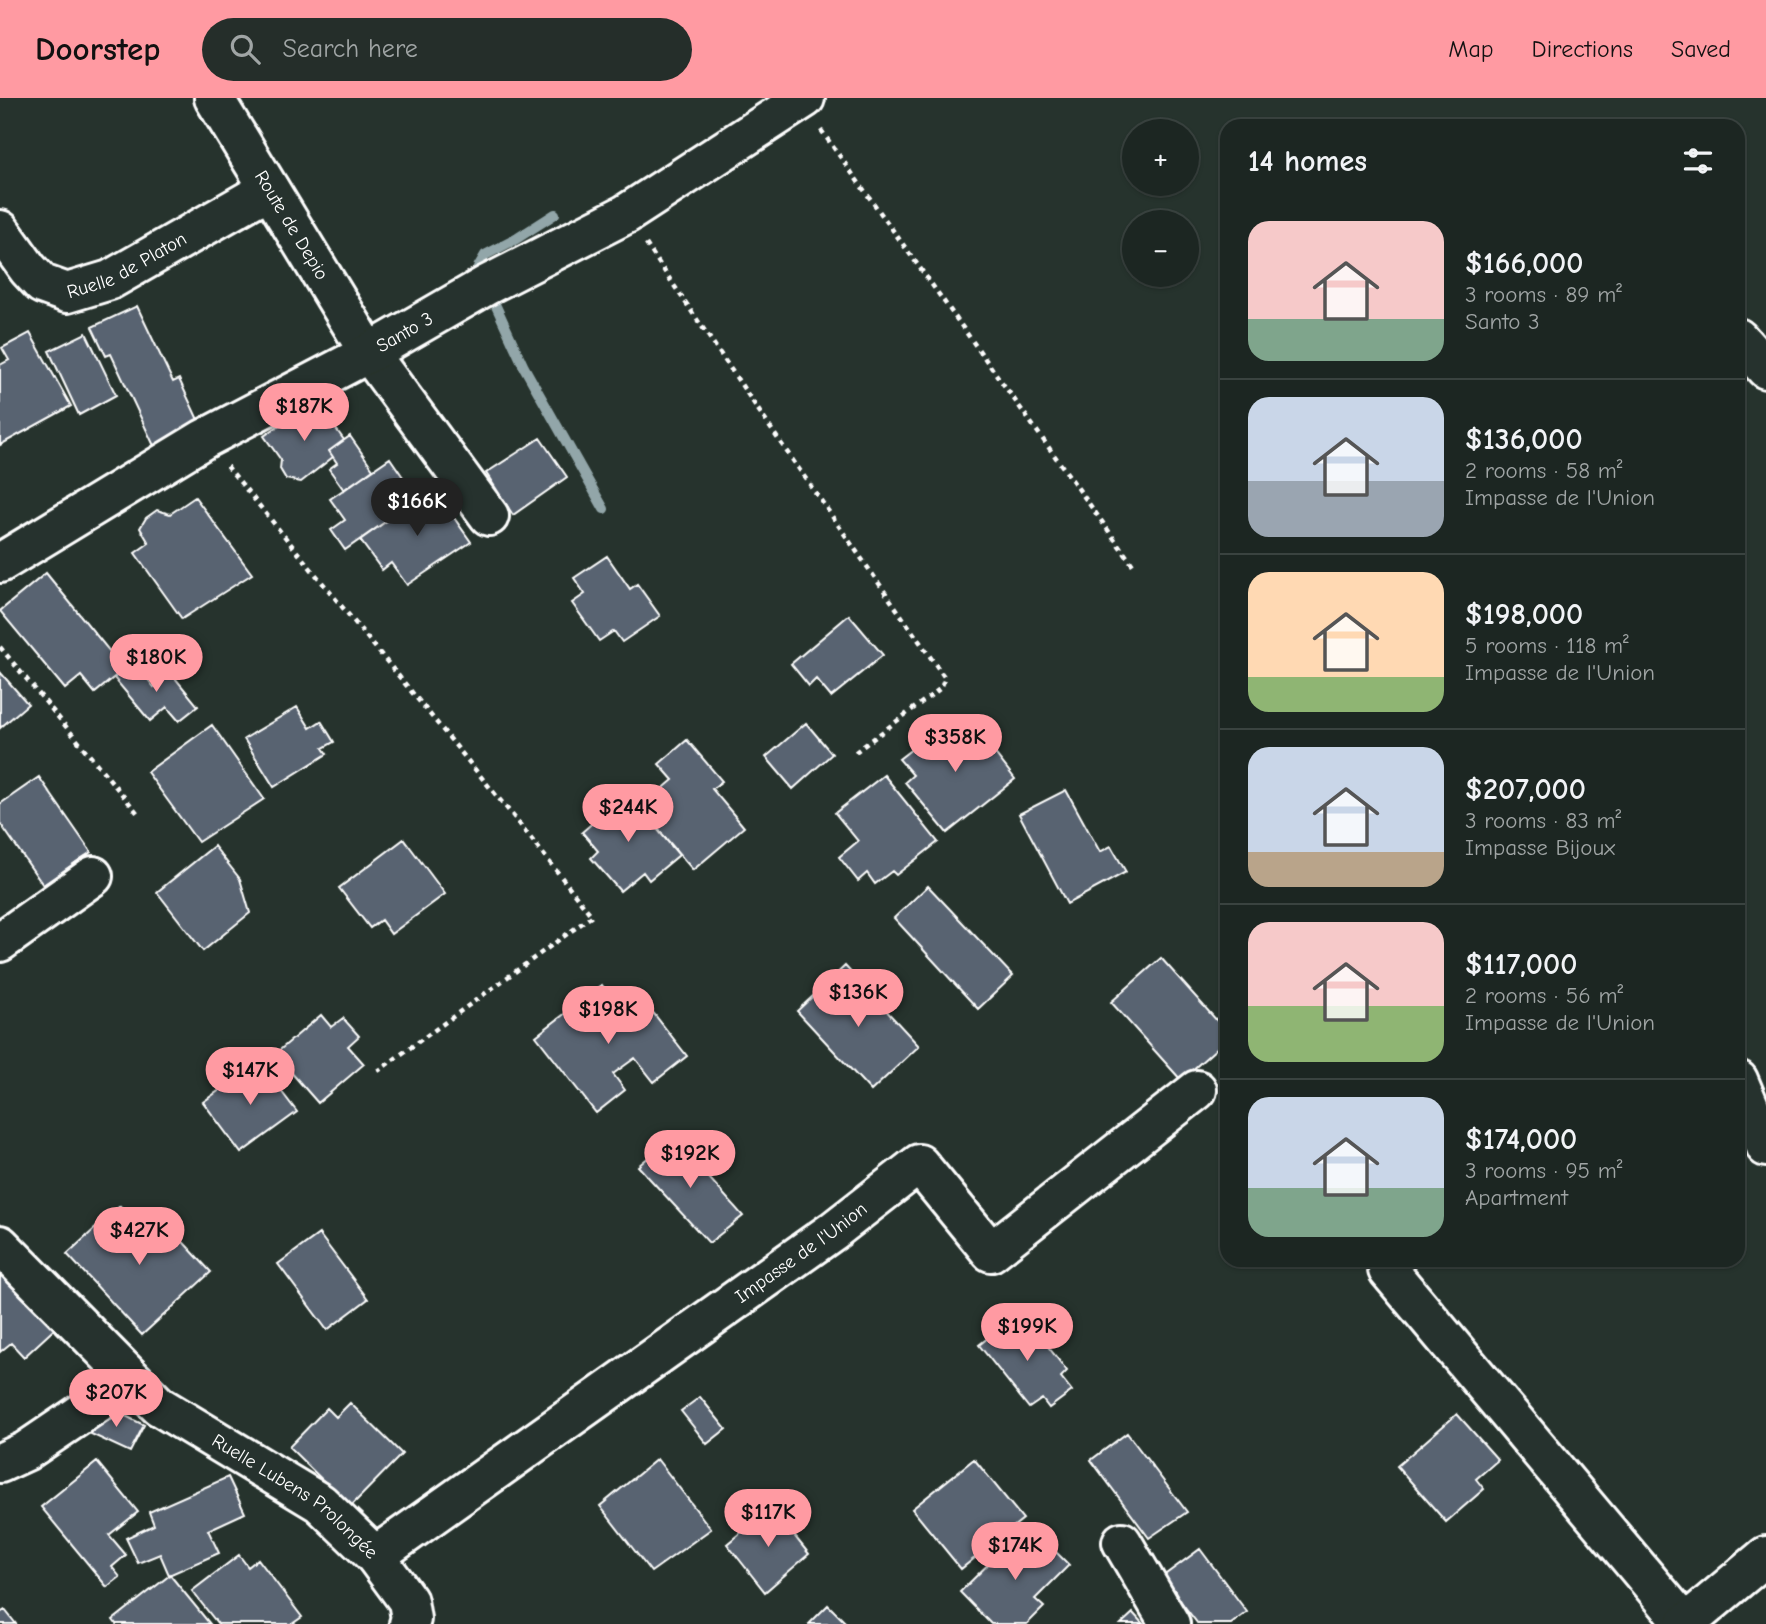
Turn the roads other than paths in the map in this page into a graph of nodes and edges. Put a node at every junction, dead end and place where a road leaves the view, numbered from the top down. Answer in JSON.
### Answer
{"nodes":[{"id":1,"x":214,"y":98,"type":"edge"},
{"id":2,"x":802,"y":99,"type":"edge"},
{"id":3,"x":269,"y":189,"type":"junction"},
{"id":4,"x":0,"y":230,"type":"edge"},
{"id":5,"x":1745,"y":346,"type":"edge"},
{"id":6,"x":369,"y":354,"type":"junction"},
{"id":7,"x":1766,"y":369,"type":"edge"},
{"id":8,"x":489,"y":516,"type":"dead end"},
{"id":9,"x":0,"y":563,"type":"edge"},
{"id":10,"x":93,"y":876,"type":"dead end"},
{"id":11,"x":0,"y":942,"type":"edge"},
{"id":12,"x":1197,"y":1090,"type":"dead end"},
{"id":13,"x":1745,"y":1097,"type":"edge"},
{"id":14,"x":1766,"y":1147,"type":"edge"},
{"id":15,"x":0,"y":1245,"type":"edge"},
{"id":16,"x":1388,"y":1270,"type":"dead end"},
{"id":17,"x":131,"y":1380,"type":"junction"},
{"id":18,"x":0,"y":1463,"type":"edge"},
{"id":19,"x":1122,"y":1542,"type":"dead end"},
{"id":20,"x":375,"y":1556,"type":"junction"},
{"id":21,"x":1766,"y":1556,"type":"edge"},
{"id":22,"x":410,"y":1624,"type":"edge"},
{"id":23,"x":1170,"y":1624,"type":"edge"},
{"id":24,"x":1685,"y":1624,"type":"edge"}],
"edges":[{"from":1,"to":3,"type":"street","name":"Route de Depio"},
{"from":2,"to":6,"type":"street","name":"Santo 3"},
{"from":3,"to":4,"type":"street","name":"Ruelle de Platon"},
{"from":3,"to":6,"type":"street","name":"Route de Depio"},
{"from":5,"to":7,"type":"street"},
{"from":6,"to":8,"type":"street","name":"Route de Depio"},
{"from":6,"to":9,"type":"street","name":"Santo 3"},
{"from":10,"to":11,"type":"street"},
{"from":12,"to":20,"type":"street","name":"Impasse de l'Union"},
{"from":13,"to":14,"type":"street"},
{"from":15,"to":17,"type":"street","name":"Ruelle Lubens Prolongée"},
{"from":16,"to":24,"type":"street"},
{"from":17,"to":18,"type":"street"},
{"from":17,"to":20,"type":"street","name":"Ruelle Lubens Prolongée"},
{"from":19,"to":23,"type":"street"},
{"from":20,"to":22,"type":"street","name":"Ruelle Lubens Prolongée"},
{"from":21,"to":24,"type":"street"}]}
